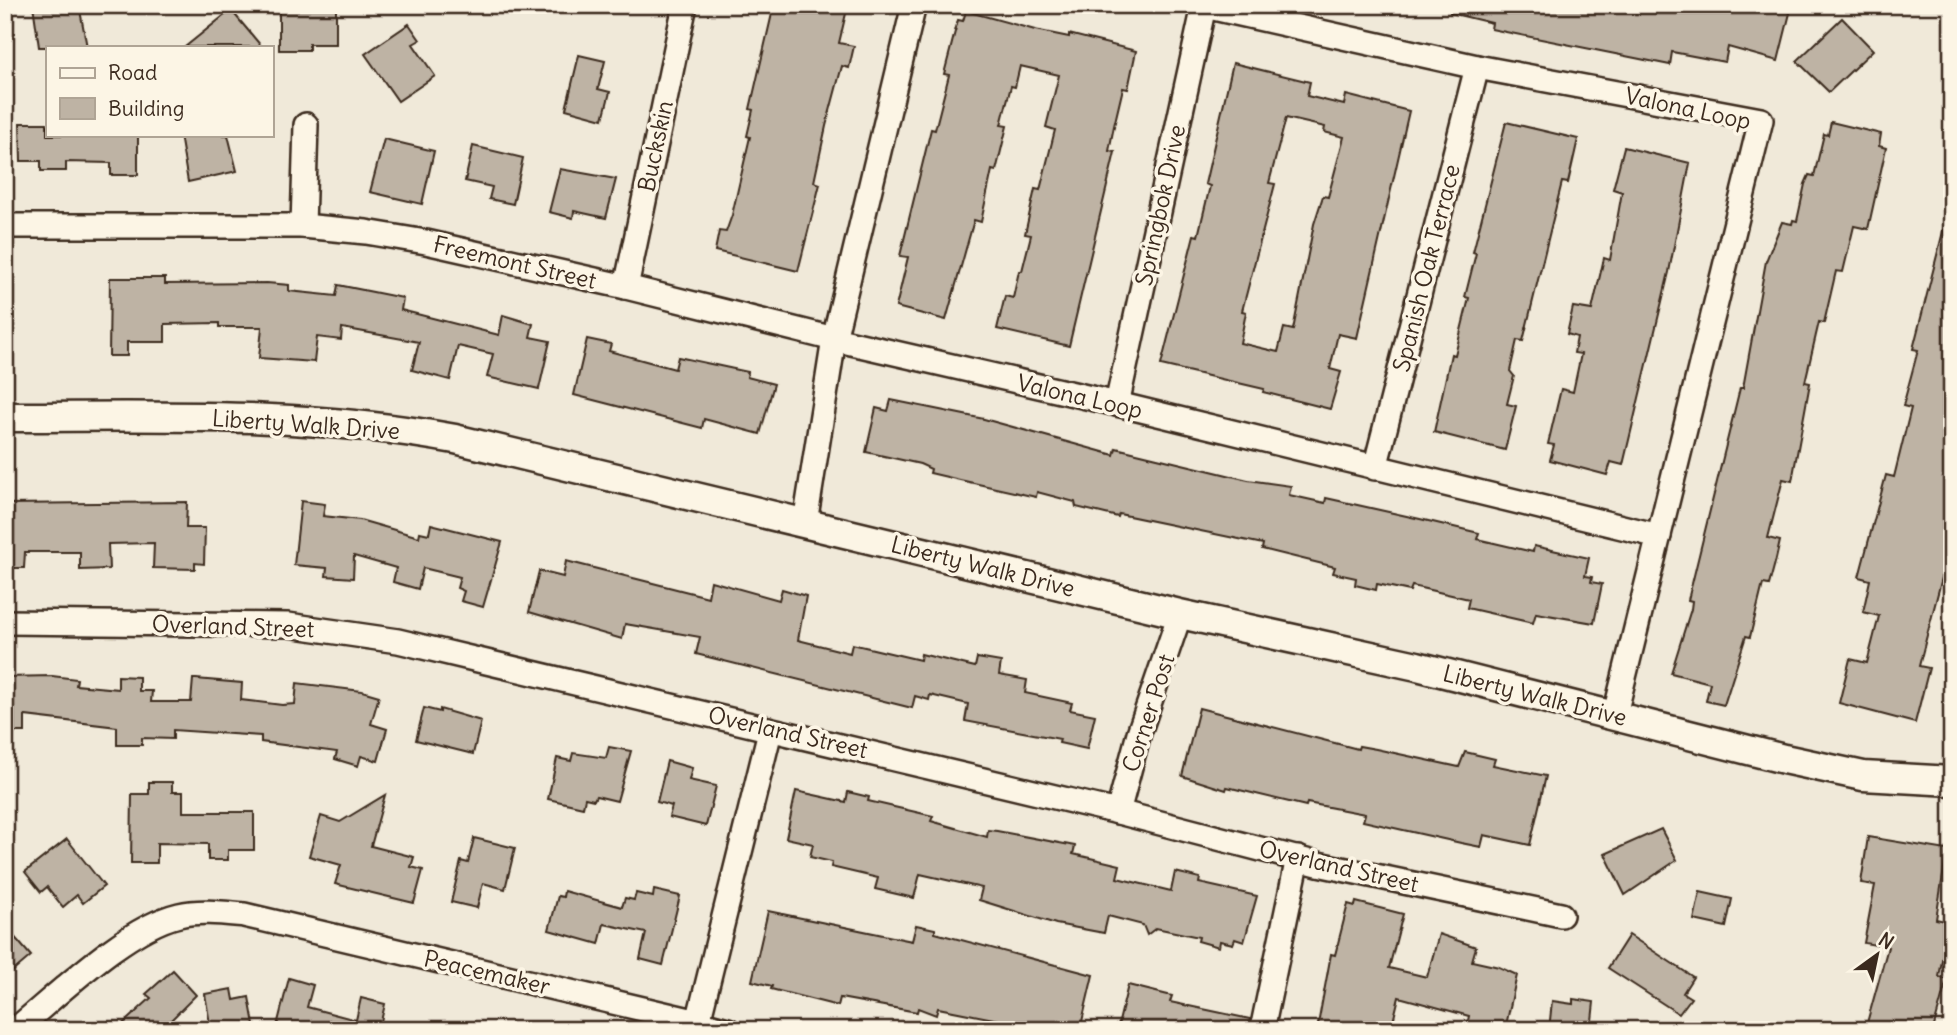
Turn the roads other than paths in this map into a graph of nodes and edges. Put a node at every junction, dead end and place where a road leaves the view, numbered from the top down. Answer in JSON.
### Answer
{"nodes":[{"id":1,"x":685,"y":5,"type":"edge"},
{"id":2,"x":914,"y":5,"type":"edge"},
{"id":3,"x":1202,"y":6,"type":"edge"},
{"id":4,"x":1476,"y":67,"type":"junction"},
{"id":5,"x":306,"y":125,"type":"dead end"},
{"id":6,"x":5,"y":226,"type":"edge"},
{"id":7,"x":303,"y":226,"type":"junction"},
{"id":8,"x":626,"y":287,"type":"junction"},
{"id":9,"x":834,"y":339,"type":"junction"},
{"id":10,"x":1117,"y":404,"type":"junction"},
{"id":11,"x":5,"y":417,"type":"edge"},
{"id":12,"x":1375,"y":468,"type":"junction"},
{"id":13,"x":805,"y":523,"type":"junction"},
{"id":14,"x":1659,"y":537,"type":"junction"},
{"id":15,"x":1180,"y":614,"type":"junction"},
{"id":16,"x":5,"y":622,"type":"edge"},
{"id":17,"x":1615,"y":714,"type":"junction"},
{"id":18,"x":770,"y":731,"type":"junction"},
{"id":19,"x":1952,"y":781,"type":"edge"},
{"id":20,"x":1118,"y":812,"type":"junction"},
{"id":21,"x":1298,"y":858,"type":"junction"},
{"id":22,"x":1561,"y":915,"type":"dead end"},
{"id":23,"x":698,"y":1022,"type":"junction"},
{"id":24,"x":15,"y":1030,"type":"edge"},
{"id":25,"x":728,"y":1030,"type":"edge"},
{"id":26,"x":1262,"y":1030,"type":"edge"}],
"edges":[{"from":1,"to":8,"type":"street","name":"Buckskin"},
{"from":2,"to":9,"type":"street"},
{"from":3,"to":4,"type":"street","name":"Valona Loop"},
{"from":3,"to":10,"type":"street","name":"Springbok Drive"},
{"from":4,"to":12,"type":"street","name":"Spanish Oak Terrace"},
{"from":4,"to":14,"type":"street","name":"Valona Loop"},
{"from":5,"to":7,"type":"street"},
{"from":6,"to":7,"type":"street","name":"Freemont Street"},
{"from":7,"to":8,"type":"street","name":"Freemont Street"},
{"from":8,"to":9,"type":"street","name":"Freemont Street"},
{"from":9,"to":10,"type":"street","name":"Valona Loop"},
{"from":9,"to":13,"type":"street"},
{"from":10,"to":12,"type":"street","name":"Valona Loop"},
{"from":11,"to":13,"type":"street","name":"Liberty Walk Drive"},
{"from":12,"to":14,"type":"street","name":"Valona Loop"},
{"from":13,"to":15,"type":"street","name":"Liberty Walk Drive"},
{"from":14,"to":17,"type":"street","name":"Valona Loop"},
{"from":15,"to":17,"type":"street","name":"Liberty Walk Drive"},
{"from":15,"to":20,"type":"street","name":"Corner Post"},
{"from":16,"to":18,"type":"street","name":"Overland Street"},
{"from":17,"to":19,"type":"street","name":"Liberty Walk Drive"},
{"from":18,"to":20,"type":"street","name":"Overland Street"},
{"from":18,"to":23,"type":"street"},
{"from":20,"to":21,"type":"street","name":"Overland Street"},
{"from":21,"to":22,"type":"street","name":"Overland Street"},
{"from":21,"to":26,"type":"street"},
{"from":23,"to":24,"type":"street","name":"Peacemaker"},
{"from":23,"to":25,"type":"street","name":"Peacemaker"}]}
